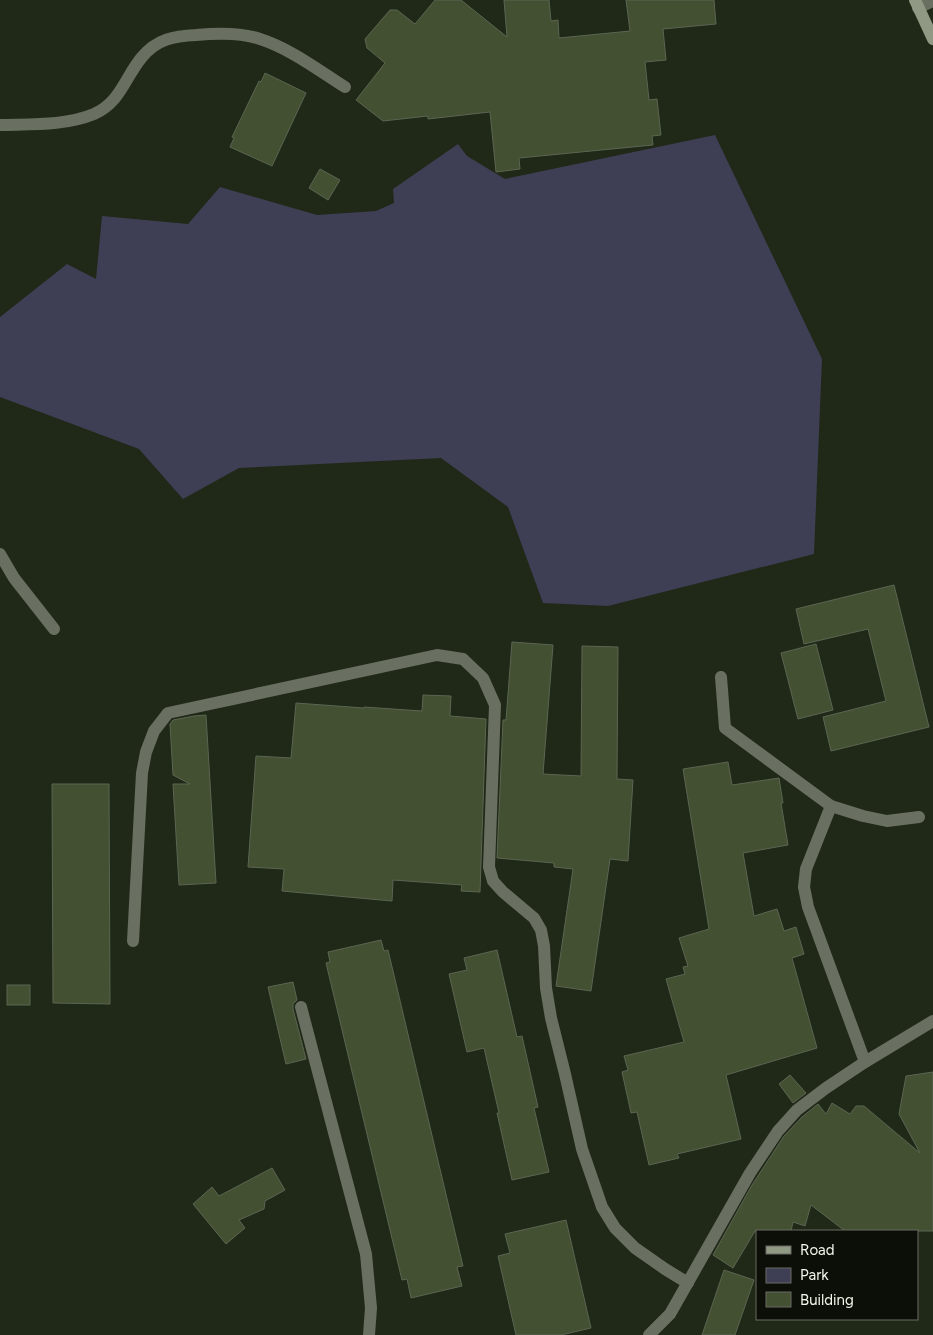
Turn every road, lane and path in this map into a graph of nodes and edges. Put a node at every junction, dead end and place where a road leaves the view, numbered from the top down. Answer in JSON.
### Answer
{"nodes":[{"id":1,"x":933,"y":1,"type":"edge"},
{"id":2,"x":916,"y":4,"type":"edge"},
{"id":3,"x":933,"y":39,"type":"edge"},
{"id":4,"x":345,"y":87,"type":"dead end"},
{"id":5,"x":0,"y":125,"type":"edge"},
{"id":6,"x":0,"y":554,"type":"edge"},
{"id":7,"x":54,"y":629,"type":"dead end"},
{"id":8,"x":721,"y":677,"type":"dead end"},
{"id":9,"x":831,"y":806,"type":"junction"},
{"id":10,"x":919,"y":817,"type":"dead end"},
{"id":11,"x":133,"y":941,"type":"dead end"},
{"id":12,"x":301,"y":1007,"type":"dead end"},
{"id":13,"x":933,"y":1021,"type":"edge"},
{"id":14,"x":865,"y":1062,"type":"junction"},
{"id":15,"x":688,"y":1283,"type":"junction"},
{"id":16,"x":369,"y":1335,"type":"edge"},
{"id":17,"x":649,"y":1335,"type":"edge"}],
"edges":[{"from":1,"to":2,"type":"street"},
{"from":2,"to":3,"type":"street"},
{"from":4,"to":5,"type":"street"},
{"from":6,"to":7,"type":"street"},
{"from":8,"to":9,"type":"street"},
{"from":9,"to":10,"type":"street"},
{"from":9,"to":14,"type":"street"},
{"from":11,"to":15,"type":"street"},
{"from":12,"to":16,"type":"street"},
{"from":13,"to":14,"type":"street"},
{"from":14,"to":15,"type":"street"},
{"from":15,"to":17,"type":"street"}]}
